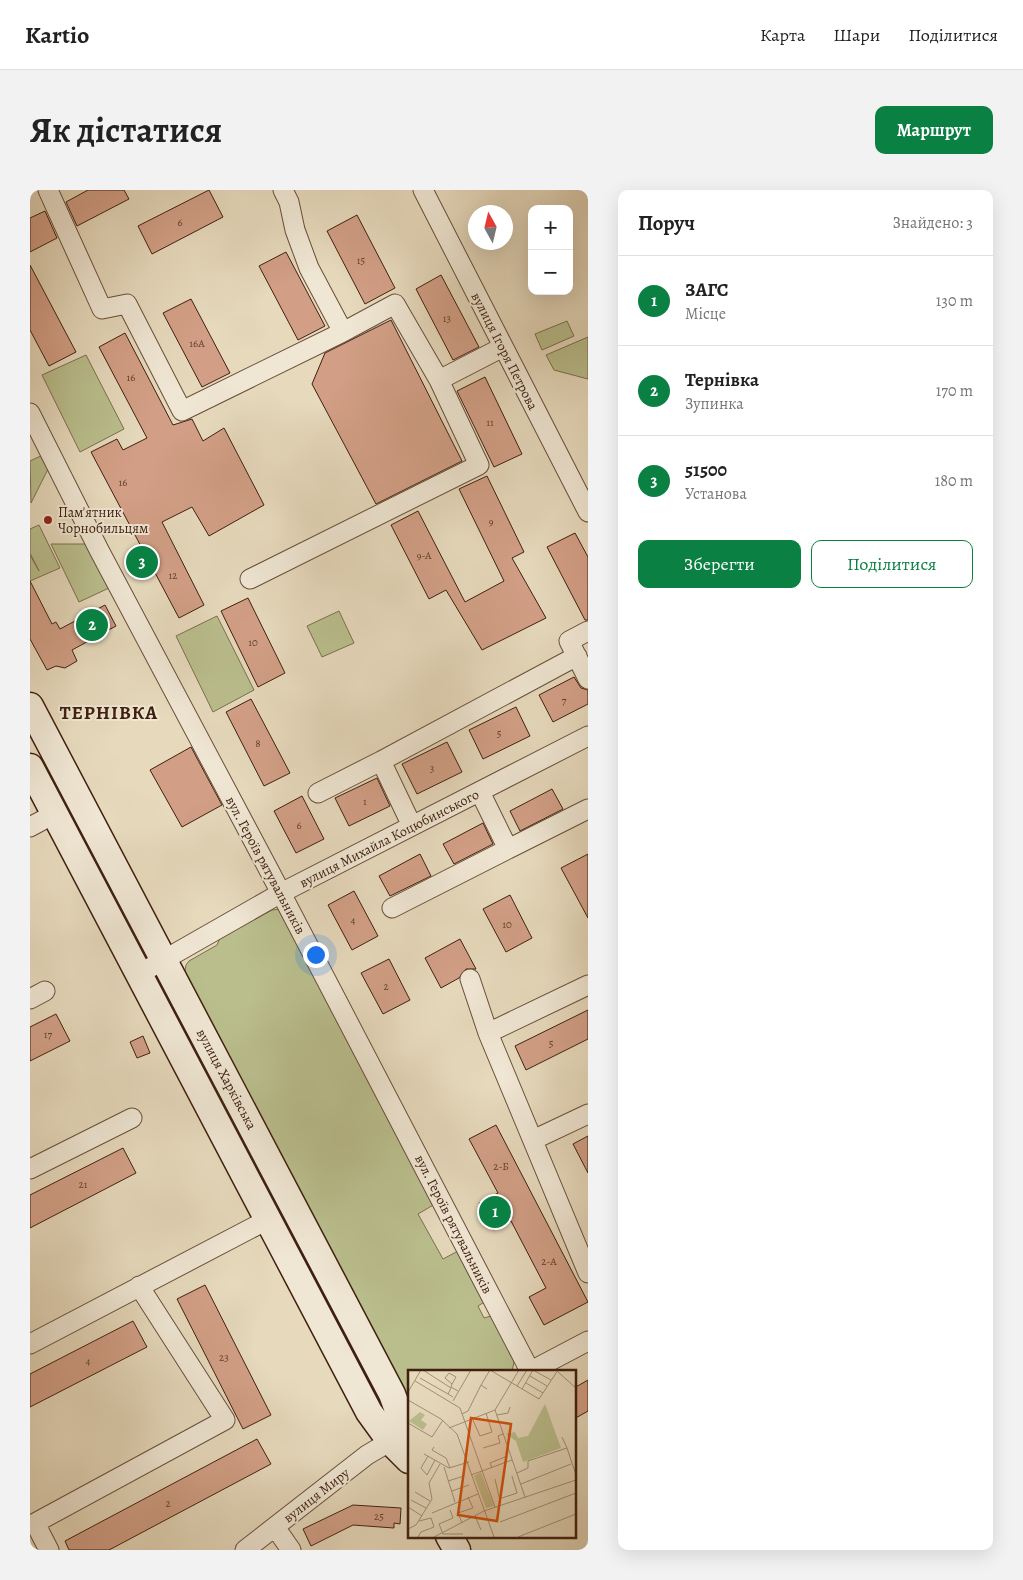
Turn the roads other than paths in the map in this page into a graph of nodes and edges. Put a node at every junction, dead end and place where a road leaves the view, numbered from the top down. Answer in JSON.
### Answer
{"nodes":[{"id":1,"x":48,"y":190,"type":"edge"},
{"id":2,"x":283,"y":190,"type":"edge"},
{"id":3,"x":423,"y":190,"type":"edge"},
{"id":4,"x":342,"y":332,"type":"junction"},
{"id":5,"x":503,"y":347,"type":"junction"},
{"id":6,"x":439,"y":380,"type":"junction"},
{"id":7,"x":30,"y":413,"type":"edge"},
{"id":8,"x":588,"y":512,"type":"edge"},
{"id":9,"x":250,"y":579,"type":"dead end"},
{"id":10,"x":588,"y":631,"type":"edge"},
{"id":11,"x":576,"y":656,"type":"junction"},
{"id":12,"x":588,"y":679,"type":"edge"},
{"id":13,"x":30,"y":706,"type":"edge"},
{"id":14,"x":588,"y":736,"type":"edge"},
{"id":15,"x":381,"y":761,"type":"junction"},
{"id":16,"x":30,"y":767,"type":"edge"},
{"id":17,"x":480,"y":792,"type":"junction"},
{"id":18,"x":318,"y":793,"type":"dead end"},
{"id":19,"x":80,"y":799,"type":"junction"},
{"id":20,"x":588,"y":809,"type":"edge"},
{"id":21,"x":54,"y":814,"type":"junction"},
{"id":22,"x":412,"y":826,"type":"junction"},
{"id":23,"x":30,"y":827,"type":"edge"},
{"id":24,"x":508,"y":849,"type":"junction"},
{"id":25,"x":281,"y":893,"type":"junction"},
{"id":26,"x":392,"y":908,"type":"dead end"},
{"id":27,"x":165,"y":959,"type":"junction"},
{"id":28,"x":139,"y":974,"type":"junction"},
{"id":29,"x":470,"y":979,"type":"dead end"},
{"id":30,"x":588,"y":985,"type":"edge"},
{"id":31,"x":488,"y":1033,"type":"junction"},
{"id":32,"x":588,"y":1114,"type":"edge"},
{"id":33,"x":132,"y":1118,"type":"dead end"},
{"id":34,"x":533,"y":1140,"type":"junction"},
{"id":35,"x":30,"y":1170,"type":"edge"},
{"id":36,"x":267,"y":1220,"type":"junction"},
{"id":37,"x":582,"y":1241,"type":"edge"},
{"id":38,"x":588,"y":1273,"type":"edge"},
{"id":39,"x":139,"y":1286,"type":"junction"},
{"id":40,"x":588,"y":1341,"type":"edge"},
{"id":41,"x":30,"y":1344,"type":"edge"},
{"id":42,"x":529,"y":1370,"type":"edge"},
{"id":43,"x":532,"y":1370,"type":"edge"},
{"id":44,"x":405,"y":1444,"type":"edge"},
{"id":45,"x":275,"y":1527,"type":"junction"},
{"id":46,"x":450,"y":1538,"type":"edge"},
{"id":47,"x":49,"y":1550,"type":"edge"},
{"id":48,"x":245,"y":1550,"type":"edge"},
{"id":49,"x":291,"y":1550,"type":"edge"},
{"id":50,"x":457,"y":1550,"type":"edge"}],
"edges":[{"from":1,"to":4,"type":"street"},
{"from":2,"to":4,"type":"street"},
{"from":3,"to":5,"type":"street","name":"вулиця Ігоря Петрова"},
{"from":4,"to":6,"type":"street"},
{"from":5,"to":6,"type":"street"},
{"from":5,"to":8,"type":"street","name":"вулиця Ігоря Петрова"},
{"from":6,"to":9,"type":"street"},
{"from":7,"to":25,"type":"street","name":"вул. Героїв рятувальників"},
{"from":10,"to":11,"type":"street"},
{"from":11,"to":12,"type":"street"},
{"from":11,"to":15,"type":"street"},
{"from":13,"to":19,"type":"street","name":"вулиця Харківська"},
{"from":14,"to":17,"type":"street","name":"вулиця Михайла Коцюбинського"},
{"from":15,"to":18,"type":"street"},
{"from":15,"to":22,"type":"street"},
{"from":16,"to":21,"type":"street","name":"вулиця Харківська"},
{"from":17,"to":22,"type":"street","name":"вулиця Михайла Коцюбинського"},
{"from":17,"to":24,"type":"street"},
{"from":19,"to":21,"type":"street"},
{"from":19,"to":27,"type":"street","name":"вулиця Харківська"},
{"from":20,"to":24,"type":"street"},
{"from":21,"to":23,"type":"street"},
{"from":21,"to":28,"type":"street","name":"вулиця Харківська"},
{"from":22,"to":25,"type":"street","name":"вулиця Михайла Коцюбинського"},
{"from":24,"to":26,"type":"street"},
{"from":25,"to":27,"type":"street","name":"вулиця Михайла Коцюбинського"},
{"from":25,"to":42,"type":"street","name":"вул. Героїв рятувальників"},
{"from":27,"to":28,"type":"street","name":"вулиця Михайла Коцюбинського"},
{"from":27,"to":44,"type":"street","name":"вулиця Харківська"},
{"from":28,"to":36,"type":"street","name":"вулиця Харківська"},
{"from":29,"to":31,"type":"street"},
{"from":30,"to":31,"type":"street"},
{"from":31,"to":34,"type":"street"},
{"from":32,"to":34,"type":"street"},
{"from":33,"to":35,"type":"street"},
{"from":34,"to":37,"type":"street"},
{"from":36,"to":39,"type":"street"},
{"from":36,"to":44,"type":"street","name":"вулиця Харківська"},
{"from":37,"to":38,"type":"street"},
{"from":39,"to":41,"type":"street"},
{"from":39,"to":47,"type":"street"},
{"from":40,"to":43,"type":"street"},
{"from":44,"to":45,"type":"street","name":"вулиця Миру"},
{"from":45,"to":48,"type":"street","name":"вулиця Миру"},
{"from":45,"to":49,"type":"street"},
{"from":46,"to":50,"type":"street"}]}
